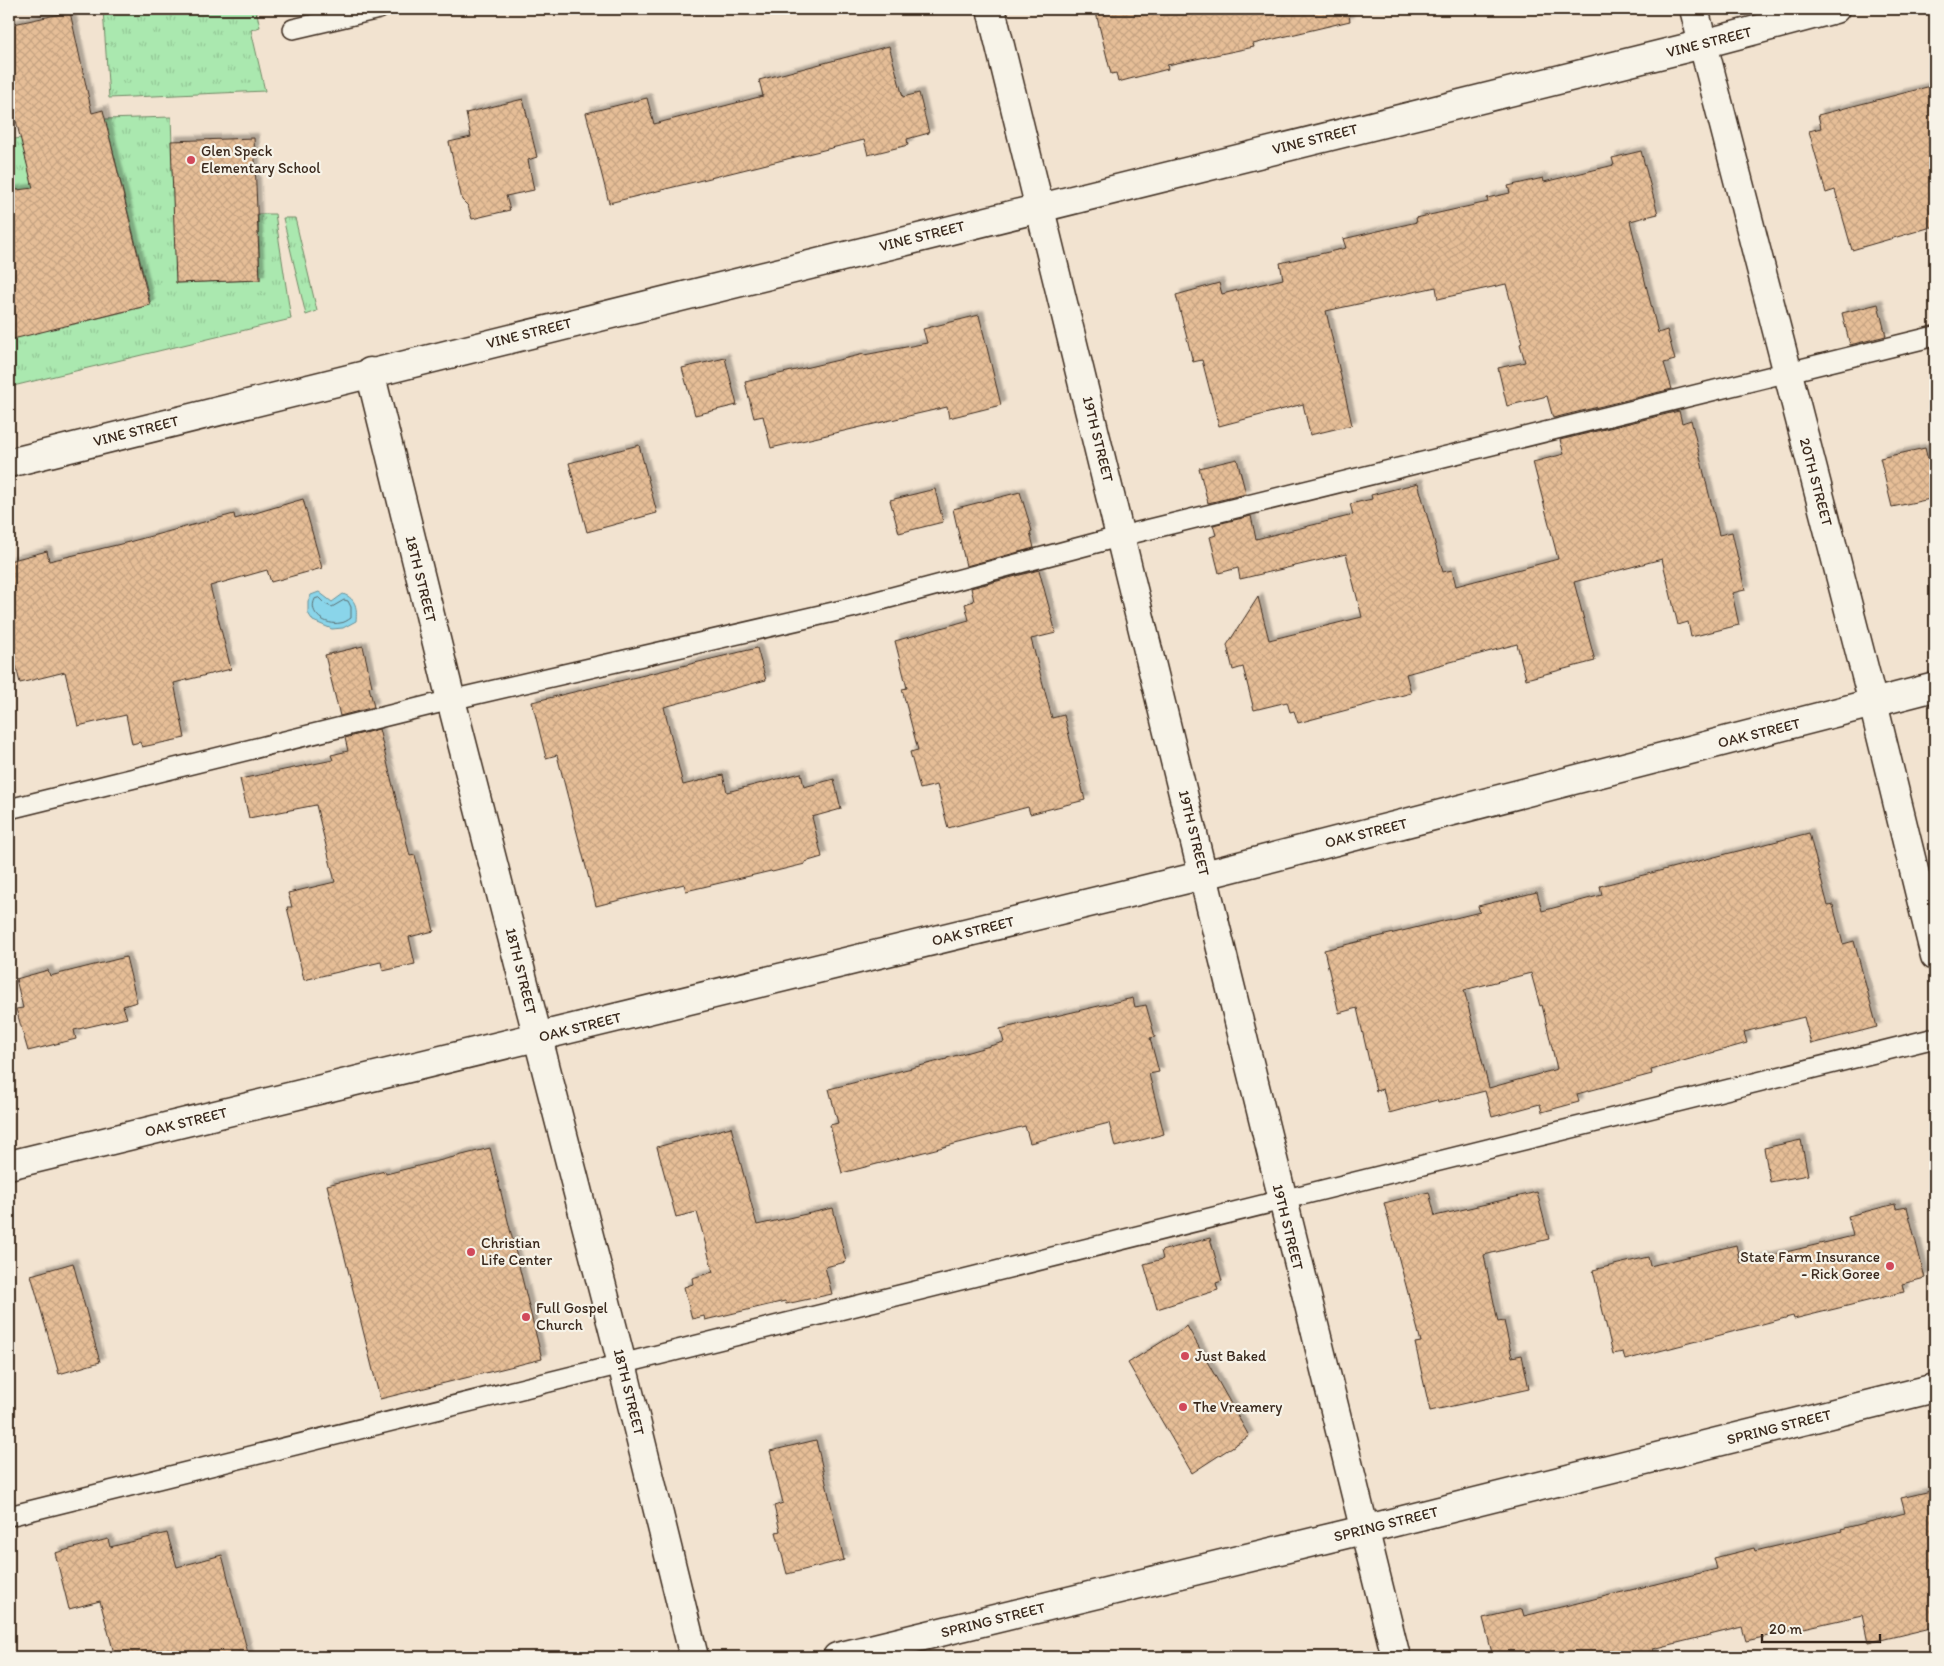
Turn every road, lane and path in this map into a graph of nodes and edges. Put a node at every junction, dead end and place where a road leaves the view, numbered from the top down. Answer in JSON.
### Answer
{"nodes":[{"id":1,"x":379,"y":9,"type":"edge"},
{"id":2,"x":991,"y":9,"type":"edge"},
{"id":3,"x":1694,"y":9,"type":"edge"},
{"id":4,"x":1835,"y":9,"type":"edge"},
{"id":5,"x":293,"y":29,"type":"dead end"},
{"id":6,"x":1703,"y":44,"type":"junction"},
{"id":7,"x":1042,"y":207,"type":"junction"},
{"id":8,"x":1935,"y":336,"type":"edge"},
{"id":9,"x":370,"y":372,"type":"junction"},
{"id":10,"x":1787,"y":372,"type":"junction"},
{"id":11,"x":9,"y":463,"type":"edge"},
{"id":12,"x":1122,"y":536,"type":"junction"},
{"id":13,"x":1935,"y":687,"type":"edge"},
{"id":14,"x":451,"y":700,"type":"junction"},
{"id":15,"x":1873,"y":703,"type":"junction"},
{"id":16,"x":9,"y":809,"type":"edge"},
{"id":17,"x":1204,"y":875,"type":"junction"},
{"id":18,"x":1935,"y":956,"type":"edge"},
{"id":19,"x":537,"y":1037,"type":"junction"},
{"id":20,"x":1935,"y":1038,"type":"edge"},
{"id":21,"x":9,"y":1165,"type":"edge"},
{"id":22,"x":1281,"y":1200,"type":"junction"},
{"id":23,"x":622,"y":1364,"type":"junction"},
{"id":24,"x":1935,"y":1388,"type":"edge"},
{"id":25,"x":9,"y":1516,"type":"edge"},
{"id":26,"x":1364,"y":1530,"type":"junction"},
{"id":27,"x":694,"y":1657,"type":"edge"},
{"id":28,"x":836,"y":1657,"type":"edge"},
{"id":29,"x":1396,"y":1657,"type":"edge"}],
"edges":[{"from":1,"to":5,"type":"lane"},
{"from":2,"to":7,"type":"street","name":"19TH STREET"},
{"from":3,"to":6,"type":"street","name":"20TH STREET"},
{"from":4,"to":6,"type":"street","name":"VINE STREET"},
{"from":6,"to":7,"type":"street","name":"VINE STREET"},
{"from":6,"to":10,"type":"street","name":"20TH STREET"},
{"from":7,"to":9,"type":"street","name":"VINE STREET"},
{"from":7,"to":12,"type":"street","name":"19TH STREET"},
{"from":8,"to":10,"type":"lane"},
{"from":9,"to":11,"type":"street","name":"VINE STREET"},
{"from":9,"to":14,"type":"street","name":"18TH STREET"},
{"from":10,"to":12,"type":"lane"},
{"from":10,"to":15,"type":"street","name":"20TH STREET"},
{"from":12,"to":14,"type":"lane"},
{"from":12,"to":17,"type":"street","name":"19TH STREET"},
{"from":13,"to":15,"type":"street","name":"OAK STREET"},
{"from":14,"to":16,"type":"lane"},
{"from":14,"to":19,"type":"street","name":"18TH STREET"},
{"from":15,"to":17,"type":"street","name":"OAK STREET"},
{"from":15,"to":18,"type":"street","name":"20TH STREET"},
{"from":17,"to":19,"type":"street","name":"OAK STREET"},
{"from":17,"to":22,"type":"street","name":"19TH STREET"},
{"from":19,"to":21,"type":"street","name":"OAK STREET"},
{"from":19,"to":23,"type":"street","name":"18TH STREET"},
{"from":20,"to":22,"type":"lane"},
{"from":22,"to":23,"type":"lane"},
{"from":22,"to":26,"type":"street","name":"19TH STREET"},
{"from":23,"to":25,"type":"lane"},
{"from":23,"to":27,"type":"street","name":"18TH STREET"},
{"from":24,"to":26,"type":"street","name":"SPRING STREET"},
{"from":26,"to":28,"type":"street","name":"SPRING STREET"},
{"from":26,"to":29,"type":"street","name":"19TH STREET"}]}
